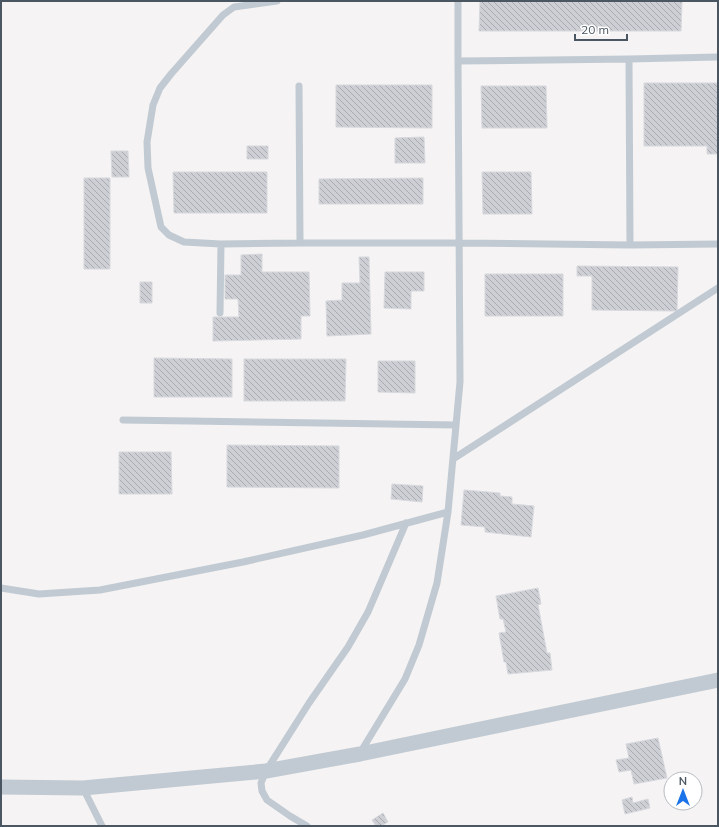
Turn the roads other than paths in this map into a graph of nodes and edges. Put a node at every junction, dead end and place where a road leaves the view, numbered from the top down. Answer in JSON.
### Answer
{"nodes":[{"id":1,"x":277,"y":1,"type":"edge"},
{"id":2,"x":458,"y":1,"type":"edge"},
{"id":3,"x":718,"y":56,"type":"edge"},
{"id":4,"x":629,"y":59,"type":"junction"},
{"id":5,"x":458,"y":61,"type":"junction"},
{"id":6,"x":299,"y":86,"type":"dead end"},
{"id":7,"x":300,"y":243,"type":"junction"},
{"id":8,"x":459,"y":243,"type":"junction"},
{"id":9,"x":220,"y":244,"type":"junction"},
{"id":10,"x":718,"y":244,"type":"edge"},
{"id":11,"x":630,"y":245,"type":"junction"},
{"id":12,"x":718,"y":288,"type":"edge"},
{"id":13,"x":220,"y":313,"type":"dead end"},
{"id":14,"x":122,"y":420,"type":"dead end"},
{"id":15,"x":456,"y":424,"type":"junction"},
{"id":16,"x":453,"y":459,"type":"junction"},
{"id":17,"x":448,"y":512,"type":"junction"},
{"id":18,"x":406,"y":523,"type":"junction"},
{"id":19,"x":1,"y":588,"type":"edge"},
{"id":20,"x":718,"y":680,"type":"edge"},
{"id":21,"x":360,"y":754,"type":"junction"},
{"id":22,"x":266,"y":771,"type":"junction"},
{"id":23,"x":1,"y":787,"type":"edge"},
{"id":24,"x":83,"y":788,"type":"junction"},
{"id":25,"x":102,"y":826,"type":"edge"},
{"id":26,"x":307,"y":826,"type":"edge"}],
"edges":[{"from":1,"to":9,"type":"lane"},
{"from":2,"to":5,"type":"lane"},
{"from":3,"to":4,"type":"lane"},
{"from":4,"to":5,"type":"lane"},
{"from":4,"to":11,"type":"lane"},
{"from":5,"to":8,"type":"lane"},
{"from":6,"to":7,"type":"lane"},
{"from":7,"to":8,"type":"lane"},
{"from":7,"to":9,"type":"lane"},
{"from":8,"to":11,"type":"lane"},
{"from":8,"to":15,"type":"lane"},
{"from":9,"to":13,"type":"lane"},
{"from":10,"to":11,"type":"lane"},
{"from":12,"to":16,"type":"lane"},
{"from":14,"to":15,"type":"lane"},
{"from":15,"to":16,"type":"lane"},
{"from":16,"to":17,"type":"lane"},
{"from":17,"to":18,"type":"lane"},
{"from":17,"to":21,"type":"lane"},
{"from":18,"to":19,"type":"lane"},
{"from":18,"to":22,"type":"lane"},
{"from":20,"to":21,"type":"street"},
{"from":21,"to":22,"type":"street"},
{"from":22,"to":24,"type":"street"},
{"from":22,"to":26,"type":"lane"},
{"from":23,"to":24,"type":"street"},
{"from":24,"to":25,"type":"lane"}]}
